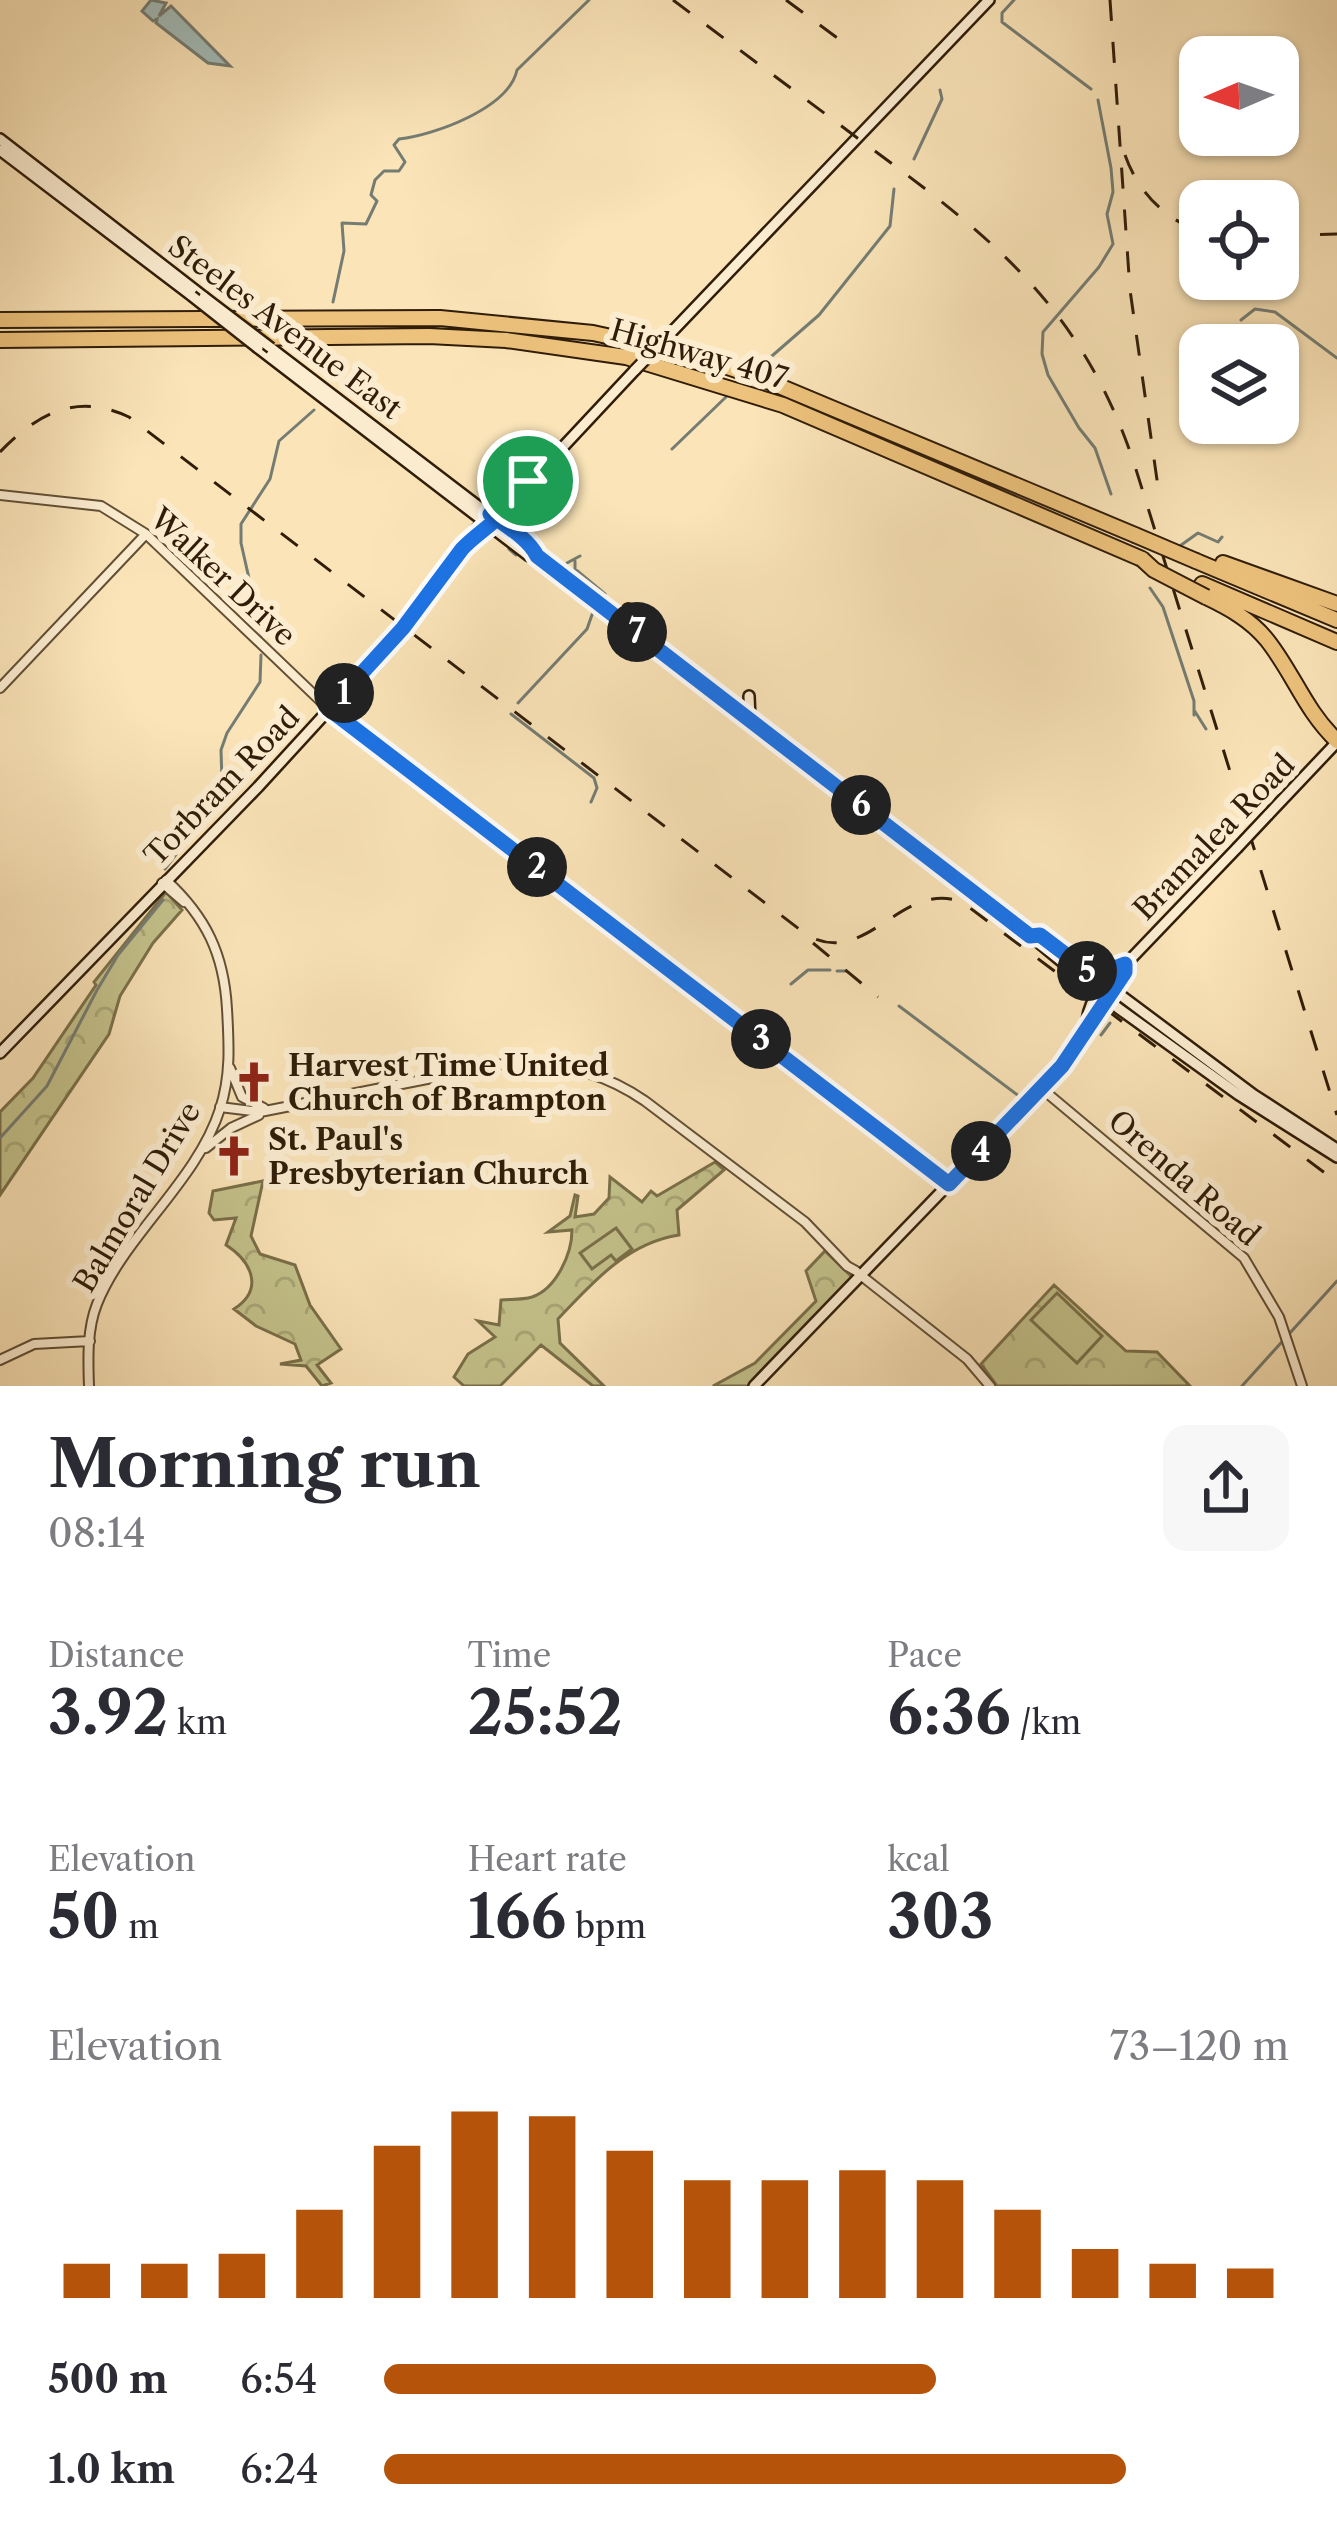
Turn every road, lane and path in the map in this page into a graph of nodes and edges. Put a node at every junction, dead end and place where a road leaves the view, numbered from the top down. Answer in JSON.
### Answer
{"nodes":[{"id":1,"x":989,"y":0,"type":"edge"},
{"id":2,"x":0,"y":139,"type":"edge"},
{"id":3,"x":0,"y":150,"type":"edge"},
{"id":4,"x":0,"y":316,"type":"edge"},
{"id":5,"x":0,"y":340,"type":"edge"},
{"id":6,"x":528,"y":481,"type":"junction"},
{"id":7,"x":0,"y":495,"type":"edge"},
{"id":8,"x":508,"y":495,"type":"junction"},
{"id":9,"x":473,"y":506,"type":"junction"},
{"id":10,"x":490,"y":520,"type":"junction"},
{"id":11,"x":146,"y":534,"type":"junction"},
{"id":12,"x":505,"y":538,"type":"junction"},
{"id":13,"x":472,"y":540,"type":"junction"},
{"id":14,"x":537,"y":556,"type":"junction"},
{"id":15,"x":1195,"y":557,"type":"junction"},
{"id":16,"x":1204,"y":590,"type":"junction"},
{"id":17,"x":1337,"y":604,"type":"edge"},
{"id":18,"x":628,"y":608,"type":"dead end"},
{"id":19,"x":1337,"y":620,"type":"edge"},
{"id":20,"x":632,"y":629,"type":"junction"},
{"id":21,"x":1337,"y":642,"type":"edge"},
{"id":22,"x":0,"y":688,"type":"edge"},
{"id":23,"x":749,"y":696,"type":"dead end"},
{"id":24,"x":329,"y":709,"type":"junction"},
{"id":25,"x":750,"y":719,"type":"junction"},
{"id":26,"x":1337,"y":741,"type":"edge"},
{"id":27,"x":164,"y":881,"type":"junction"},
{"id":28,"x":1116,"y":975,"type":"junction"},
{"id":29,"x":1089,"y":978,"type":"junction"},
{"id":30,"x":1105,"y":991,"type":"junction"},
{"id":31,"x":1122,"y":1005,"type":"junction"},
{"id":32,"x":1094,"y":1008,"type":"junction"},
{"id":33,"x":0,"y":1053,"type":"edge"},
{"id":34,"x":230,"y":1068,"type":"junction"},
{"id":35,"x":1041,"y":1088,"type":"junction"},
{"id":36,"x":220,"y":1107,"type":"junction"},
{"id":37,"x":272,"y":1110,"type":"junction"},
{"id":38,"x":1333,"y":1150,"type":"edge"},
{"id":39,"x":196,"y":1157,"type":"junction"},
{"id":40,"x":949,"y":1184,"type":"junction"},
{"id":41,"x":859,"y":1274,"type":"junction"},
{"id":42,"x":90,"y":1341,"type":"junction"},
{"id":43,"x":0,"y":1360,"type":"edge"},
{"id":44,"x":89,"y":1386,"type":"edge"},
{"id":45,"x":754,"y":1386,"type":"edge"},
{"id":46,"x":990,"y":1386,"type":"edge"},
{"id":47,"x":1302,"y":1386,"type":"edge"}],
"edges":[{"from":1,"to":6,"type":"main road","name":"Torbram Road","bridge":true},
{"from":2,"to":9,"type":"main road","name":"Steeles Avenue East","bridge":true},
{"from":3,"to":9,"type":"main road","name":"Steeles Avenue East","bridge":true},
{"from":4,"to":15,"type":"highway","name":"Highway 407","bridge":true},
{"from":5,"to":16,"type":"highway","name":"Highway 407","bridge":true},
{"from":6,"to":8,"type":"main road","name":"Torbram Road"},
{"from":6,"to":10,"type":"main road","name":"Torbram Road"},
{"from":7,"to":11,"type":"street","name":"Walker Drive"},
{"from":8,"to":9,"type":"main road"},
{"from":8,"to":10,"type":"main road","name":"Torbram Road"},
{"from":9,"to":10,"type":"main road","name":"Steeles Avenue East"},
{"from":9,"to":13,"type":"main road"},
{"from":10,"to":12,"type":"main road","name":"Steeles Avenue East"},
{"from":10,"to":13,"type":"main road","name":"Torbram Road"},
{"from":10,"to":14,"type":"main road","name":"Steeles Avenue East"},
{"from":11,"to":22,"type":"street"},
{"from":11,"to":24,"type":"street","name":"Walker Drive"},
{"from":12,"to":13,"type":"main road"},
{"from":12,"to":14,"type":"main road","name":"Steeles Avenue East"},
{"from":13,"to":24,"type":"main road","name":"Torbram Road"},
{"from":14,"to":20,"type":"main road","name":"Steeles Avenue East"},
{"from":15,"to":17,"type":"highway"},
{"from":15,"to":19,"type":"highway","name":"Highway 407"},
{"from":16,"to":21,"type":"highway","name":"Highway 407"},
{"from":16,"to":26,"type":"highway"},
{"from":18,"to":20,"type":"main road"},
{"from":20,"to":25,"type":"main road","name":"Steeles Avenue East"},
{"from":23,"to":25,"type":"main road"},
{"from":24,"to":27,"type":"main road","name":"Torbram Road"},
{"from":24,"to":40,"type":"street","name":"Walker Drive"},
{"from":25,"to":29,"type":"main road","name":"Steeles Avenue East"},
{"from":26,"to":28,"type":"main road","name":"Bramalea Road","bridge":true},
{"from":27,"to":33,"type":"main road","name":"Torbram Road"},
{"from":27,"to":34,"type":"street","name":"Balmoral Drive"},
{"from":28,"to":29,"type":"main road"},
{"from":28,"to":30,"type":"main road","name":"Bramalea Road"},
{"from":28,"to":31,"type":"main road"},
{"from":29,"to":30,"type":"main road","name":"Steeles Avenue East"},
{"from":29,"to":32,"type":"main road"},
{"from":30,"to":31,"type":"main road","name":"Steeles Avenue East"},
{"from":30,"to":32,"type":"main road","name":"Bramalea Road"},
{"from":31,"to":32,"type":"main road"},
{"from":31,"to":38,"type":"main road","name":"Steeles Avenue East"},
{"from":32,"to":35,"type":"main road","name":"Bramalea Road"},
{"from":34,"to":36,"type":"street","name":"Balmoral Drive"},
{"from":34,"to":37,"type":"street"},
{"from":35,"to":40,"type":"main road","name":"Bramalea Road"},
{"from":35,"to":47,"type":"street","name":"Orenda Road"},
{"from":36,"to":37,"type":"street"},
{"from":36,"to":39,"type":"street","name":"Balmoral Drive"},
{"from":37,"to":39,"type":"street"},
{"from":37,"to":41,"type":"street"},
{"from":39,"to":42,"type":"street","name":"Balmoral Drive"},
{"from":40,"to":41,"type":"main road","name":"Bramalea Road"},
{"from":41,"to":45,"type":"main road","name":"Bramalea Road"},
{"from":41,"to":46,"type":"street"},
{"from":42,"to":43,"type":"street"},
{"from":42,"to":44,"type":"street","name":"Balmoral Drive"}]}
